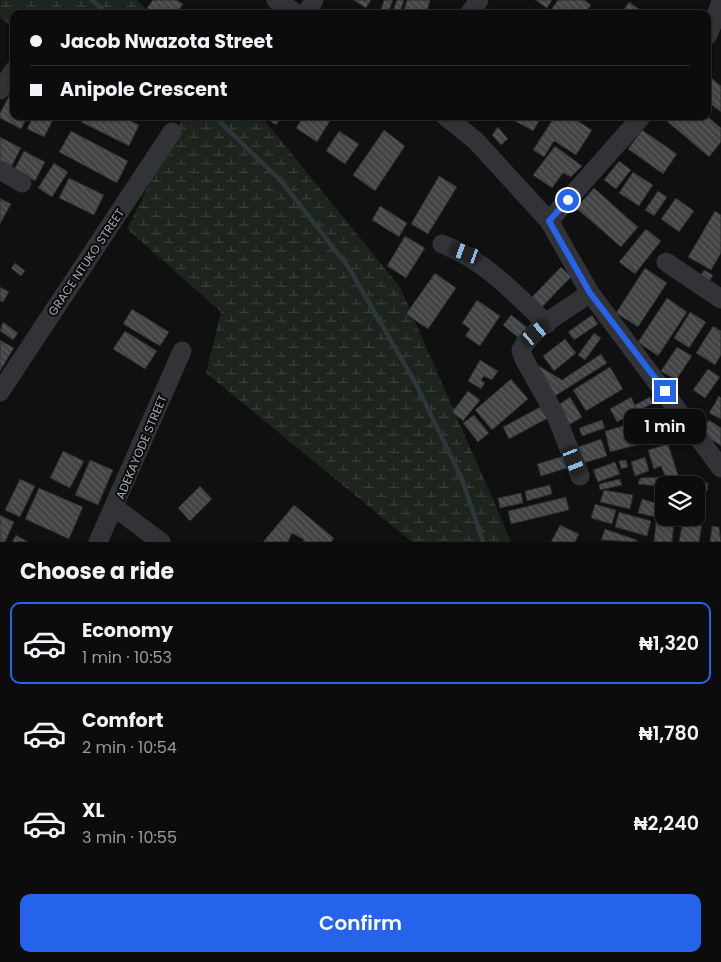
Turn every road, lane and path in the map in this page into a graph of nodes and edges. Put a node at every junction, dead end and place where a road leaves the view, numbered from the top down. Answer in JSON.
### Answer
{"nodes":[{"id":1,"x":276,"y":0,"type":"edge"},
{"id":2,"x":721,"y":2,"type":"edge"},
{"id":3,"x":291,"y":10,"type":"edge"},
{"id":4,"x":711,"y":27,"type":"edge"},
{"id":5,"x":10,"y":76,"type":"edge"},
{"id":6,"x":0,"y":90,"type":"edge"},
{"id":7,"x":449,"y":120,"type":"edge"},
{"id":8,"x":638,"y":120,"type":"edge"},
{"id":9,"x":172,"y":132,"type":"dead end"},
{"id":10,"x":0,"y":170,"type":"edge"},
{"id":11,"x":22,"y":183,"type":"dead end"},
{"id":12,"x":549,"y":221,"type":"junction"},
{"id":13,"x":442,"y":244,"type":"dead end"},
{"id":14,"x":666,"y":262,"type":"dead end"},
{"id":15,"x":590,"y":293,"type":"junction"},
{"id":16,"x":721,"y":298,"type":"edge"},
{"id":17,"x":547,"y":324,"type":"junction"},
{"id":18,"x":182,"y":351,"type":"dead end"},
{"id":19,"x":0,"y":392,"type":"edge"},
{"id":20,"x":721,"y":468,"type":"edge"},
{"id":21,"x":580,"y":476,"type":"dead end"},
{"id":22,"x":114,"y":507,"type":"junction"},
{"id":23,"x":98,"y":542,"type":"edge"},
{"id":24,"x":161,"y":542,"type":"edge"}],
"edges":[{"from":1,"to":3,"type":"street"},
{"from":2,"to":4,"type":"street"},
{"from":5,"to":6,"type":"street"},
{"from":7,"to":12,"type":"street"},
{"from":8,"to":12,"type":"street"},
{"from":9,"to":19,"type":"street","name":"GRACE NTUKO STREET"},
{"from":10,"to":11,"type":"street"},
{"from":12,"to":15,"type":"street"},
{"from":13,"to":17,"type":"street"},
{"from":14,"to":16,"type":"street"},
{"from":15,"to":17,"type":"street"},
{"from":15,"to":20,"type":"street"},
{"from":17,"to":21,"type":"street"},
{"from":18,"to":22,"type":"street","name":"ADEKAYODE STREET"},
{"from":22,"to":23,"type":"street","name":"ADEKAYODE STREET"},
{"from":22,"to":24,"type":"street"}]}
